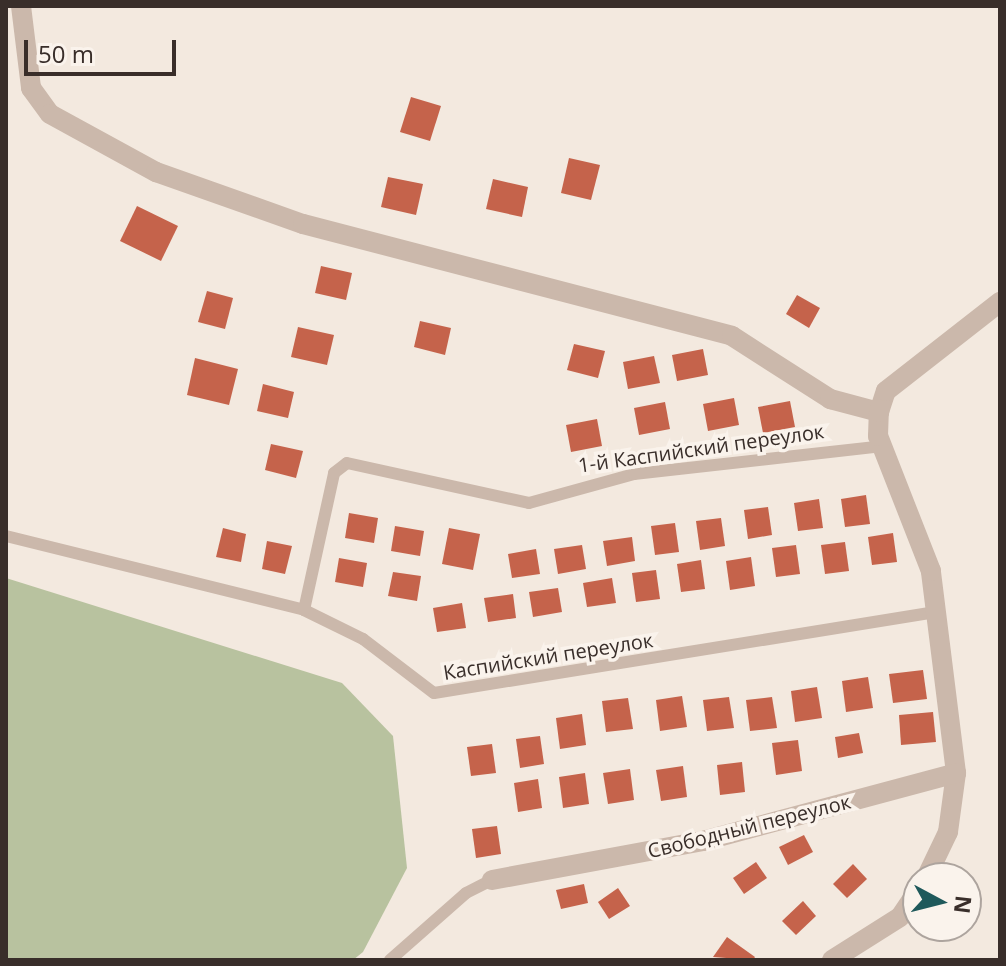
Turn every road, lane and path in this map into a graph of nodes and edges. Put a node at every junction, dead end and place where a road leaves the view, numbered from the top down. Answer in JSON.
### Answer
{"nodes":[{"id":1,"x":21,"y":6,"type":"edge"},
{"id":2,"x":1000,"y":302,"type":"edge"},
{"id":3,"x":879,"y":412,"type":"junction"},
{"id":4,"x":882,"y":446,"type":"junction"},
{"id":5,"x":6,"y":536,"type":"edge"},
{"id":6,"x":304,"y":610,"type":"junction"},
{"id":7,"x":936,"y":612,"type":"junction"},
{"id":8,"x":956,"y":773,"type":"junction"},
{"id":9,"x":934,"y":862,"type":"edge"},
{"id":10,"x":492,"y":880,"type":"joint"},
{"id":11,"x":902,"y":914,"type":"edge"},
{"id":12,"x":390,"y":960,"type":"edge"},
{"id":13,"x":832,"y":960,"type":"edge"}],
"edges":[{"from":1,"to":3,"type":"street"},
{"from":2,"to":3,"type":"street"},
{"from":3,"to":4,"type":"street"},
{"from":4,"to":6,"type":"lane","name":"1-й Каспийский переулок"},
{"from":4,"to":7,"type":"street"},
{"from":5,"to":6,"type":"lane","name":"Каспийский переулок"},
{"from":6,"to":7,"type":"lane","name":"Каспийский переулок"},
{"from":7,"to":8,"type":"street"},
{"from":8,"to":9,"type":"street"},
{"from":8,"to":10,"type":"street","name":"Свободный переулок"},
{"from":10,"to":12,"type":"lane"},
{"from":11,"to":13,"type":"street"}]}
